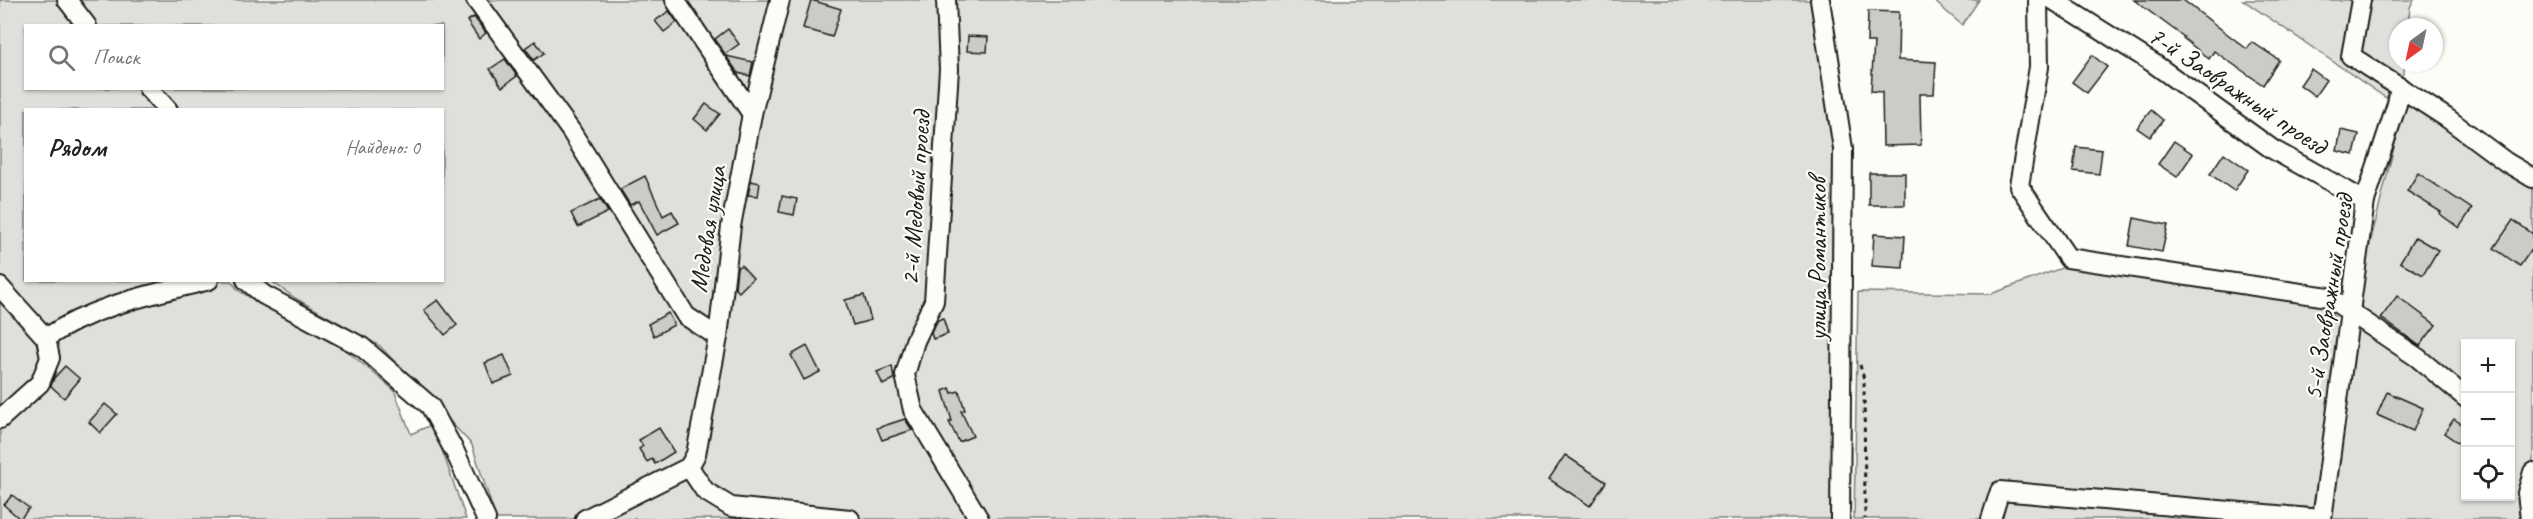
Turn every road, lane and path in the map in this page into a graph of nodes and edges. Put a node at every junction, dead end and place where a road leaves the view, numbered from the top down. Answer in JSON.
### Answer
{"nodes":[{"id":1,"x":67,"y":0,"type":"edge"},
{"id":2,"x":476,"y":0,"type":"edge"},
{"id":3,"x":675,"y":0,"type":"edge"},
{"id":4,"x":780,"y":0,"type":"edge"},
{"id":5,"x":946,"y":0,"type":"edge"},
{"id":6,"x":1820,"y":0,"type":"edge"},
{"id":7,"x":2038,"y":0,"type":"edge"},
{"id":8,"x":2053,"y":0,"type":"edge"},
{"id":9,"x":2361,"y":0,"type":"edge"},
{"id":10,"x":85,"y":24,"type":"edge"},
{"id":11,"x":2400,"y":87,"type":"junction"},
{"id":12,"x":150,"y":90,"type":"edge"},
{"id":13,"x":166,"y":108,"type":"edge"},
{"id":14,"x":753,"y":114,"type":"junction"},
{"id":15,"x":2533,"y":178,"type":"edge"},
{"id":16,"x":2366,"y":201,"type":"junction"},
{"id":17,"x":202,"y":282,"type":"edge"},
{"id":18,"x":248,"y":282,"type":"edge"},
{"id":19,"x":0,"y":286,"type":"edge"},
{"id":20,"x":2349,"y":309,"type":"junction"},
{"id":21,"x":718,"y":337,"type":"junction"},
{"id":22,"x":46,"y":338,"type":"junction"},
{"id":23,"x":2461,"y":394,"type":"edge"},
{"id":24,"x":0,"y":419,"type":"edge"},
{"id":25,"x":689,"y":467,"type":"junction"},
{"id":26,"x":2533,"y":472,"type":"edge"},
{"id":27,"x":486,"y":519,"type":"edge"},
{"id":28,"x":585,"y":519,"type":"edge"},
{"id":29,"x":850,"y":519,"type":"edge"},
{"id":30,"x":979,"y":519,"type":"edge"},
{"id":31,"x":1840,"y":519,"type":"edge"},
{"id":32,"x":1991,"y":519,"type":"edge"},
{"id":33,"x":2322,"y":519,"type":"edge"},
{"id":34,"x":2530,"y":519,"type":"edge"}],
"edges":[{"from":1,"to":10,"type":"street"},
{"from":2,"to":21,"type":"street"},
{"from":3,"to":14,"type":"street"},
{"from":4,"to":14,"type":"street","name":"Медовая улица"},
{"from":5,"to":30,"type":"street","name":"2-й Медовый проезд"},
{"from":6,"to":31,"type":"street","name":"улица Романтиков"},
{"from":7,"to":20,"type":"street"},
{"from":8,"to":16,"type":"street","name":"7-й Заовражный проезд"},
{"from":9,"to":11,"type":"street"},
{"from":11,"to":15,"type":"street"},
{"from":11,"to":16,"type":"street","name":"5-й Заовражный проезд"},
{"from":12,"to":13,"type":"street"},
{"from":14,"to":21,"type":"street","name":"Медовая улица"},
{"from":16,"to":20,"type":"street","name":"5-й Заовражный проезд"},
{"from":17,"to":22,"type":"street"},
{"from":18,"to":27,"type":"street"},
{"from":19,"to":22,"type":"street"},
{"from":20,"to":23,"type":"street"},
{"from":20,"to":33,"type":"street","name":"5-й Заовражный проезд"},
{"from":21,"to":25,"type":"street","name":"Медовая улица"},
{"from":22,"to":24,"type":"street"},
{"from":25,"to":28,"type":"street"},
{"from":25,"to":29,"type":"street"},
{"from":26,"to":34,"type":"street"},
{"from":32,"to":33,"type":"street"}]}
